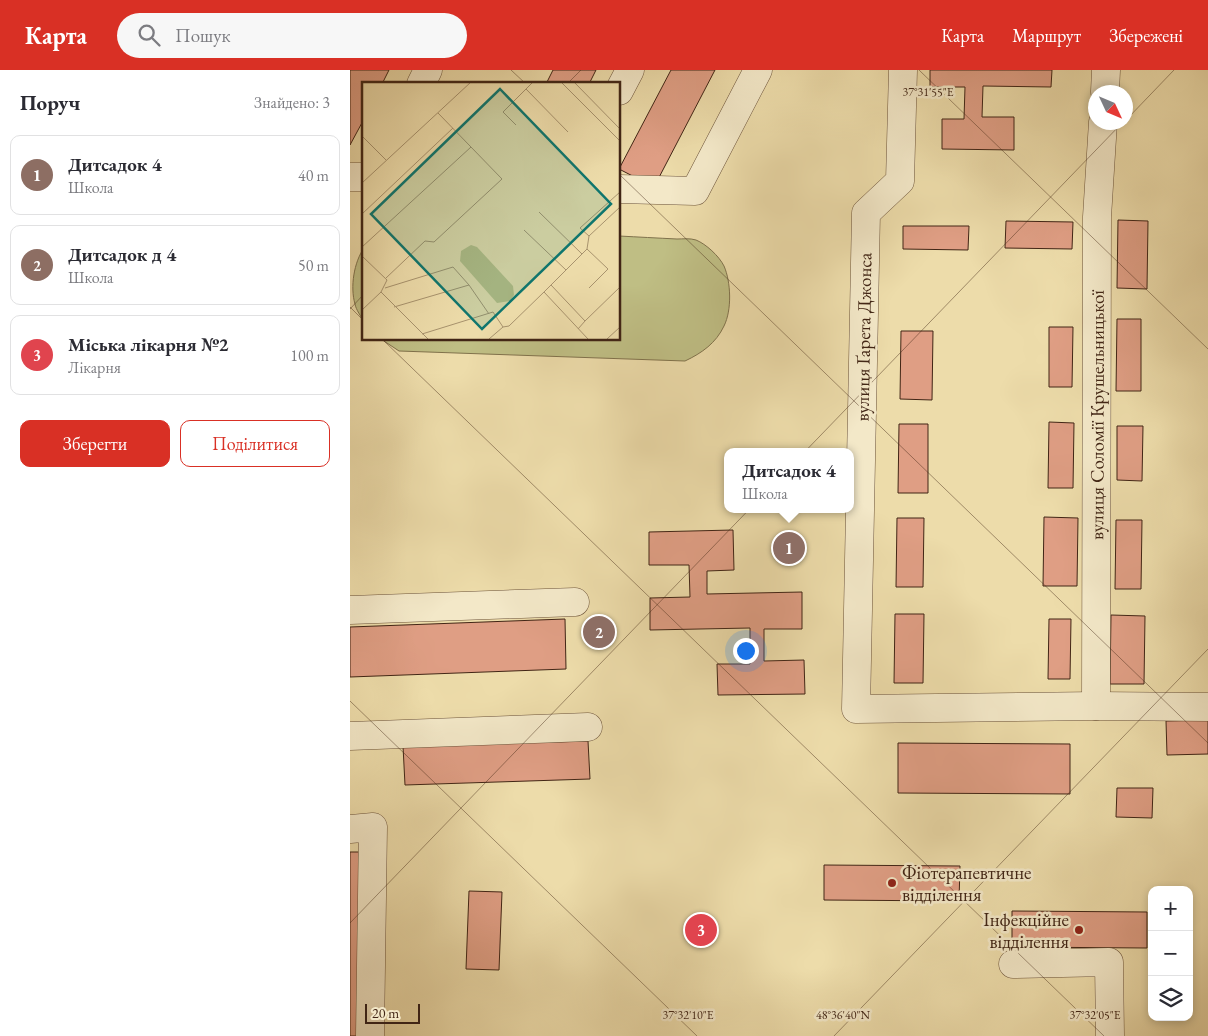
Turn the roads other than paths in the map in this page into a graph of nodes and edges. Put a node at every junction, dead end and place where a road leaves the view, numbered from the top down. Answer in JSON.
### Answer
{"nodes":[{"id":1,"x":428,"y":70,"type":"edge"},
{"id":2,"x":630,"y":70,"type":"edge"},
{"id":3,"x":758,"y":70,"type":"edge"},
{"id":4,"x":903,"y":70,"type":"edge"},
{"id":5,"x":1106,"y":70,"type":"edge"},
{"id":6,"x":422,"y":82,"type":"edge"},
{"id":7,"x":1105,"y":85,"type":"edge"},
{"id":8,"x":620,"y":89,"type":"edge"},
{"id":9,"x":1103,"y":130,"type":"edge"},
{"id":10,"x":620,"y":189,"type":"edge"},
{"id":11,"x":575,"y":602,"type":"dead end"},
{"id":12,"x":350,"y":610,"type":"edge"},
{"id":13,"x":1096,"y":706,"type":"junction"},
{"id":14,"x":1208,"y":707,"type":"edge"},
{"id":15,"x":588,"y":727,"type":"dead end"},
{"id":16,"x":350,"y":736,"type":"edge"},
{"id":17,"x":350,"y":829,"type":"edge"},
{"id":18,"x":1013,"y":964,"type":"dead end"},
{"id":19,"x":370,"y":1036,"type":"edge"},
{"id":20,"x":1110,"y":1036,"type":"edge"}],
"edges":[{"from":1,"to":6,"type":"street"},
{"from":2,"to":8,"type":"street"},
{"from":3,"to":10,"type":"street"},
{"from":4,"to":13,"type":"street","name":"вулиця Ґарета Джонса"},
{"from":5,"to":7,"type":"street"},
{"from":9,"to":13,"type":"street","name":"вулиця Соломії Крушельницької"},
{"from":11,"to":12,"type":"street"},
{"from":13,"to":14,"type":"street"},
{"from":15,"to":16,"type":"street"},
{"from":17,"to":19,"type":"street"},
{"from":18,"to":20,"type":"street"}]}
